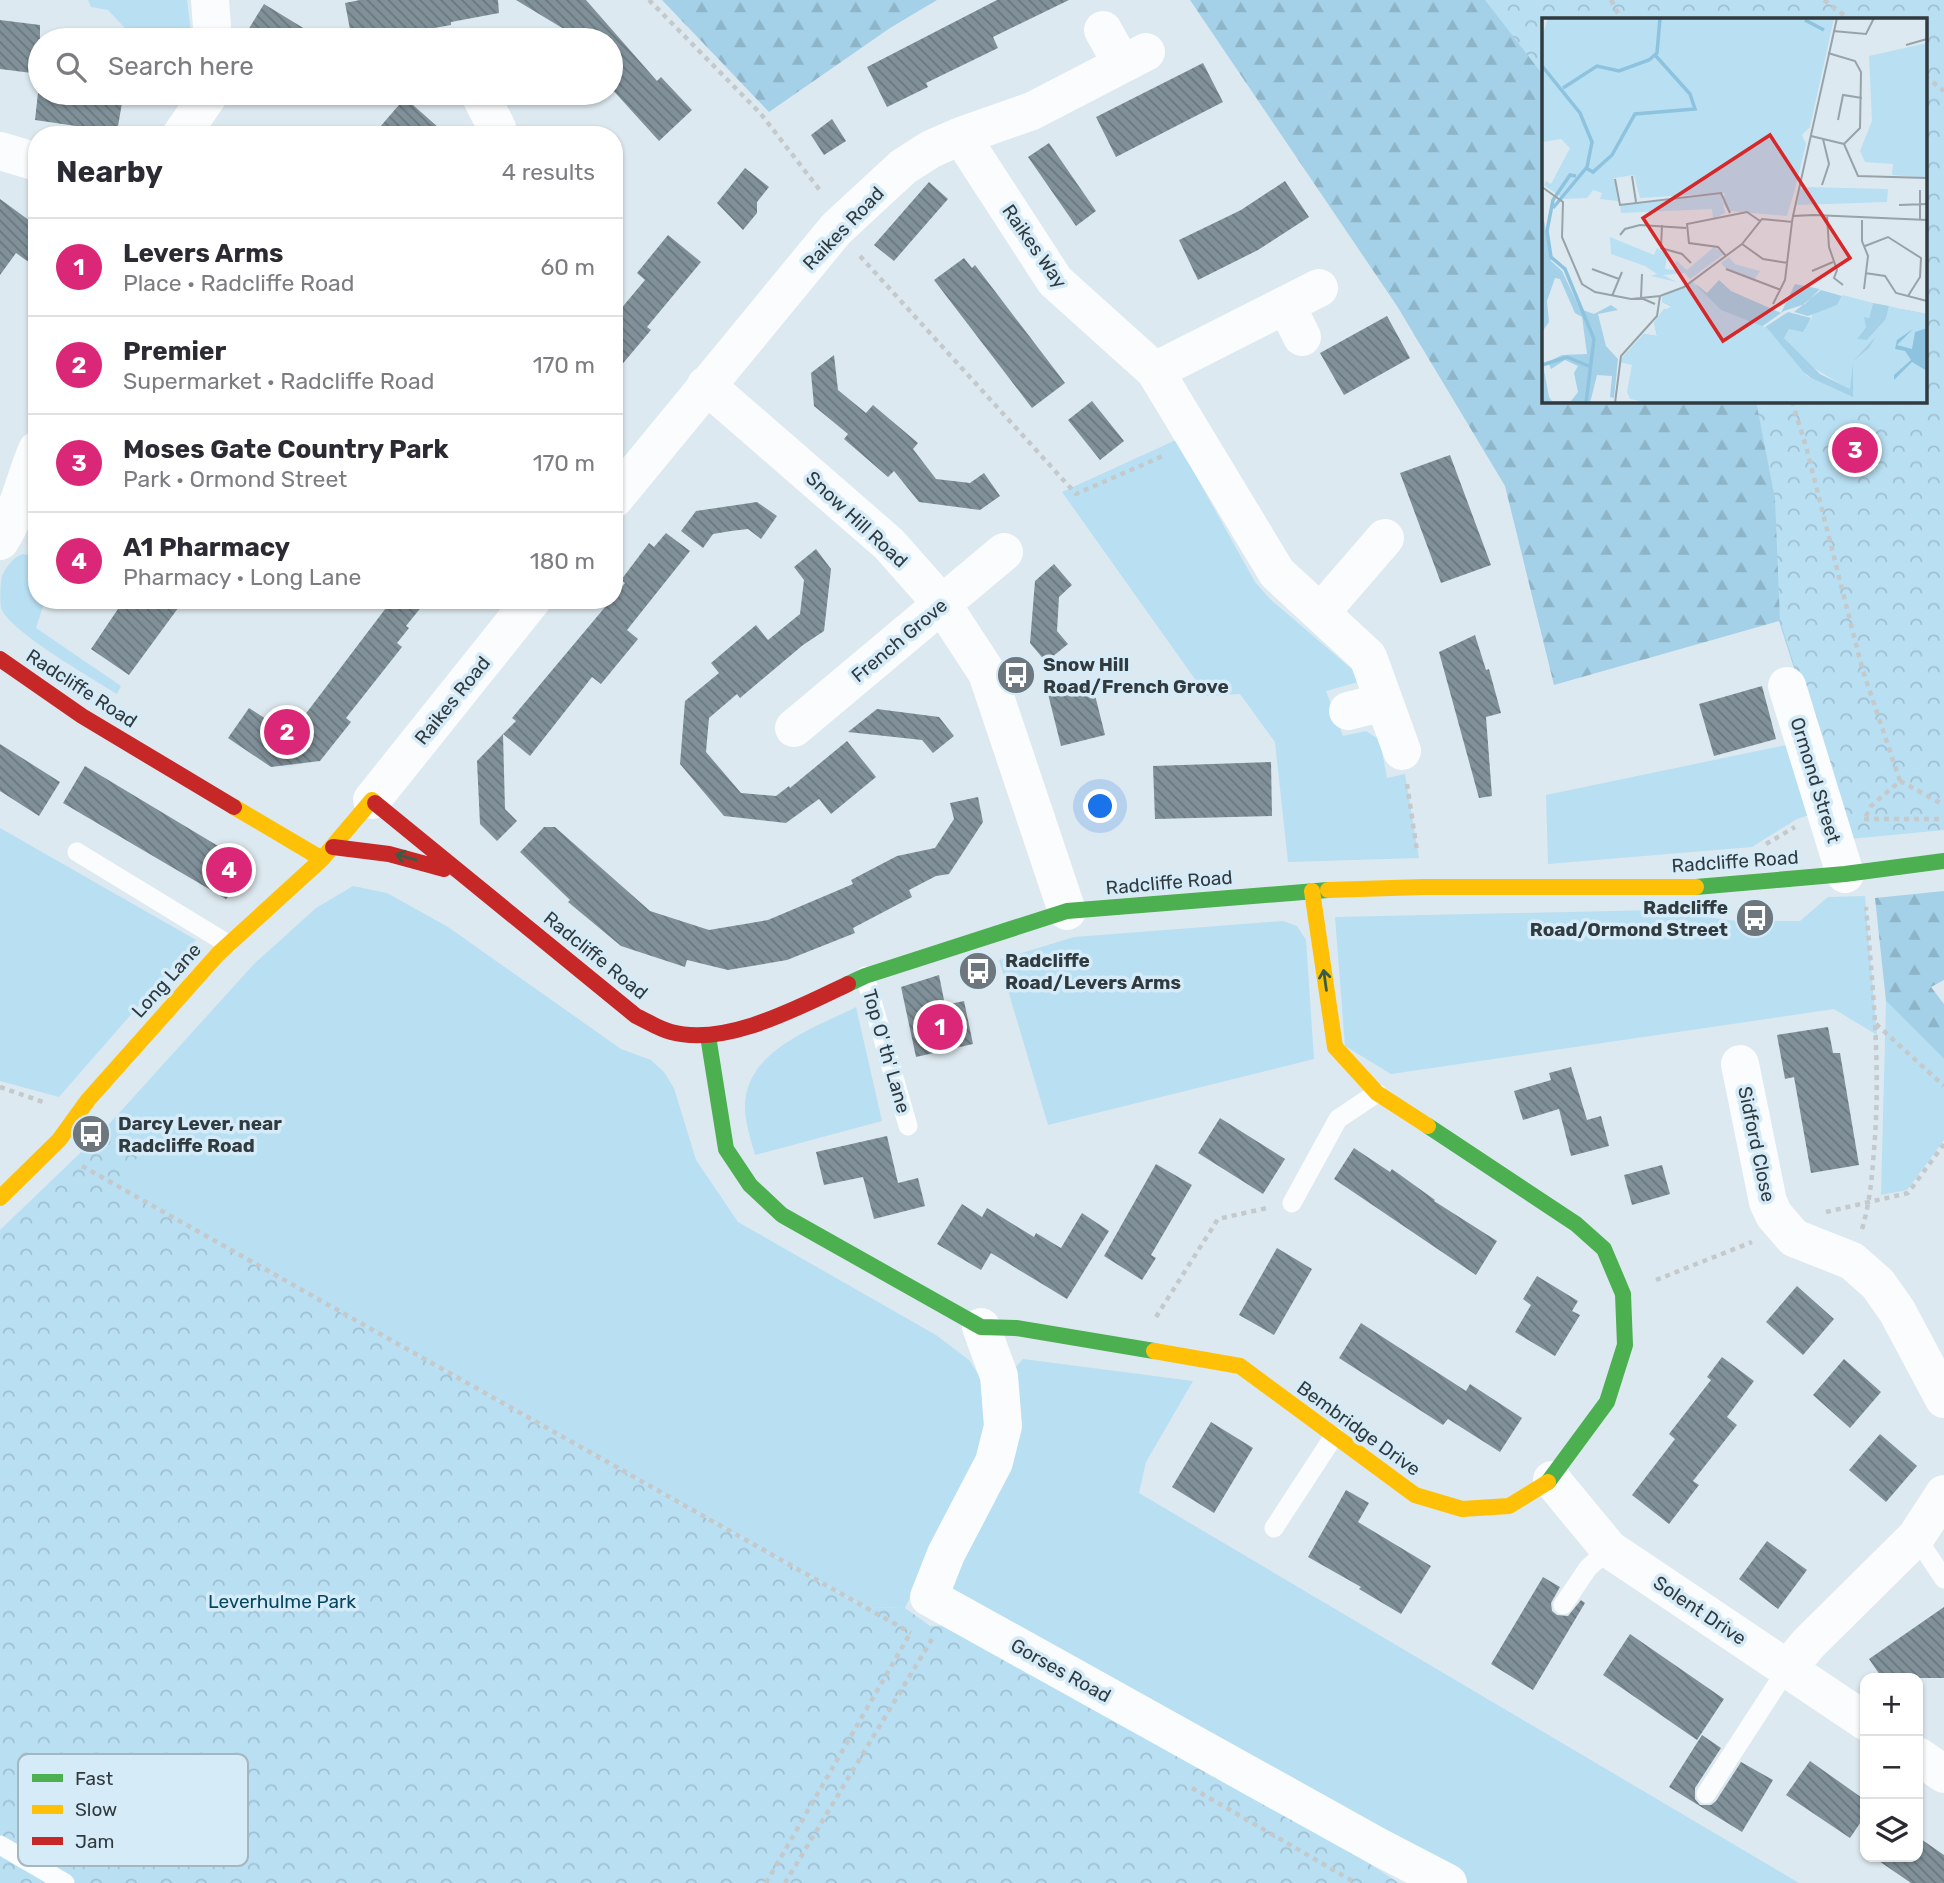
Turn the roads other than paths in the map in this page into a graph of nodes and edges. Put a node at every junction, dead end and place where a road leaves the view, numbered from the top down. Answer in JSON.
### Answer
{"nodes":[{"id":1,"x":210,"y":0,"type":"edge"},
{"id":2,"x":212,"y":28,"type":"edge"},
{"id":3,"x":1103,"y":30,"type":"dead end"},
{"id":4,"x":202,"y":105,"type":"edge"},
{"id":5,"x":485,"y":105,"type":"edge"},
{"id":6,"x":187,"y":126,"type":"edge"},
{"id":7,"x":496,"y":126,"type":"edge"},
{"id":8,"x":961,"y":136,"type":"junction"},
{"id":9,"x":1320,"y":288,"type":"dead end"},
{"id":10,"x":1155,"y":372,"type":"junction"},
{"id":11,"x":706,"y":385,"type":"junction"},
{"id":12,"x":21,"y":464,"type":"edge"},
{"id":13,"x":623,"y":488,"type":"edge"},
{"id":14,"x":16,"y":533,"type":"edge"},
{"id":15,"x":1385,"y":538,"type":"dead end"},
{"id":16,"x":1004,"y":552,"type":"dead end"},
{"id":17,"x":942,"y":604,"type":"junction"},
{"id":18,"x":526,"y":609,"type":"edge"},
{"id":19,"x":1321,"y":612,"type":"junction"},
{"id":20,"x":0,"y":659,"type":"edge"},
{"id":21,"x":1787,"y":687,"type":"dead end"},
{"id":22,"x":794,"y":728,"type":"dead end"},
{"id":23,"x":1402,"y":751,"type":"road end"},
{"id":24,"x":372,"y":800,"type":"junction"},
{"id":25,"x":77,"y":852,"type":"dead end"},
{"id":26,"x":328,"y":853,"type":"junction"},
{"id":27,"x":1944,"y":861,"type":"edge"},
{"id":28,"x":1854,"y":873,"type":"junction"},
{"id":29,"x":470,"y":880,"type":"junction"},
{"id":30,"x":1312,"y":891,"type":"junction"},
{"id":31,"x":1067,"y":911,"type":"junction"},
{"id":32,"x":223,"y":949,"type":"junction"},
{"id":33,"x":865,"y":976,"type":"junction"},
{"id":34,"x":708,"y":1036,"type":"junction"},
{"id":35,"x":1740,"y":1064,"type":"dead end"},
{"id":36,"x":1377,"y":1093,"type":"junction"},
{"id":37,"x":908,"y":1126,"type":"dead end"},
{"id":38,"x":0,"y":1198,"type":"edge"},
{"id":39,"x":1292,"y":1203,"type":"road end"},
{"id":40,"x":981,"y":1327,"type":"junction"},
{"id":41,"x":1944,"y":1399,"type":"edge"},
{"id":42,"x":1335,"y":1436,"type":"junction"},
{"id":43,"x":1552,"y":1480,"type":"junction"},
{"id":44,"x":1944,"y":1494,"type":"edge"},
{"id":45,"x":1274,"y":1528,"type":"dead end"},
{"id":46,"x":1916,"y":1537,"type":"junction"},
{"id":47,"x":1609,"y":1549,"type":"junction"},
{"id":48,"x":1944,"y":1579,"type":"edge"},
{"id":49,"x":1563,"y":1605,"type":"dead end"},
{"id":50,"x":1787,"y":1669,"type":"junction"},
{"id":51,"x":1860,"y":1718,"type":"edge"},
{"id":52,"x":1923,"y":1759,"type":"edge"},
{"id":53,"x":1944,"y":1774,"type":"edge"},
{"id":54,"x":1706,"y":1794,"type":"dead end"},
{"id":55,"x":0,"y":1844,"type":"edge"},
{"id":56,"x":18,"y":1855,"type":"edge"},
{"id":57,"x":37,"y":1866,"type":"edge"},
{"id":58,"x":65,"y":1883,"type":"edge"},
{"id":59,"x":1448,"y":1883,"type":"edge"}],
"edges":[{"from":1,"to":2,"type":"street"},
{"from":3,"to":8,"type":"street","name":"Raikes Road"},
{"from":4,"to":6,"type":"street"},
{"from":5,"to":7,"type":"street"},
{"from":8,"to":10,"type":"street","name":"Raikes Way"},
{"from":8,"to":11,"type":"street","name":"Raikes Road"},
{"from":9,"to":10,"type":"street"},
{"from":10,"to":19,"type":"street","name":"Raikes Way"},
{"from":11,"to":13,"type":"street","name":"Raikes Road"},
{"from":11,"to":17,"type":"street","name":"Snow Hill Road"},
{"from":12,"to":14,"type":"street"},
{"from":15,"to":19,"type":"street"},
{"from":16,"to":17,"type":"street","name":"French Grove"},
{"from":17,"to":22,"type":"street","name":"French Grove"},
{"from":17,"to":31,"type":"street","name":"Snow Hill Road"},
{"from":18,"to":24,"type":"street","name":"Raikes Road"},
{"from":19,"to":23,"type":"street","name":"Raikes Way"},
{"from":20,"to":26,"type":"street","name":"Radcliffe Road"},
{"from":21,"to":28,"type":"street","name":"Ormond Street"},
{"from":24,"to":26,"type":"street","name":"Long Lane"},
{"from":24,"to":29,"type":"street","name":"Radcliffe Road"},
{"from":25,"to":32,"type":"lane"},
{"from":29,"to":26,"type":"street","name":"Radcliffe Road","one_way":true},
{"from":26,"to":32,"type":"street","name":"Long Lane"},
{"from":27,"to":28,"type":"street","name":"Radcliffe Road"},
{"from":28,"to":30,"type":"street","name":"Radcliffe Road"},
{"from":29,"to":34,"type":"street","name":"Radcliffe Road"},
{"from":30,"to":31,"type":"street","name":"Radcliffe Road"},
{"from":36,"to":30,"type":"street","name":"Bembridge Drive","one_way":true},
{"from":31,"to":33,"type":"street","name":"Radcliffe Road"},
{"from":32,"to":38,"type":"street","name":"Long Lane"},
{"from":33,"to":34,"type":"street","name":"Radcliffe Road"},
{"from":33,"to":37,"type":"lane","name":"Top O' th' Lane"},
{"from":34,"to":40,"type":"street","name":"Bembridge Drive"},
{"from":35,"to":41,"type":"street","name":"Sidford Close"},
{"from":36,"to":39,"type":"lane"},
{"from":36,"to":43,"type":"street","name":"Bembridge Drive"},
{"from":40,"to":42,"type":"street","name":"Bembridge Drive"},
{"from":40,"to":59,"type":"street","name":"Gorses Road"},
{"from":42,"to":43,"type":"street","name":"Bembridge Drive"},
{"from":42,"to":45,"type":"lane"},
{"from":43,"to":47,"type":"street","name":"Solent Drive"},
{"from":44,"to":46,"type":"street"},
{"from":46,"to":48,"type":"lane"},
{"from":46,"to":50,"type":"street"},
{"from":47,"to":49,"type":"lane"},
{"from":47,"to":50,"type":"street","name":"Solent Drive"},
{"from":50,"to":51,"type":"street","name":"Solent Drive"},
{"from":50,"to":54,"type":"lane"},
{"from":52,"to":53,"type":"street"},
{"from":55,"to":56,"type":"lane"},
{"from":57,"to":58,"type":"lane"}]}
